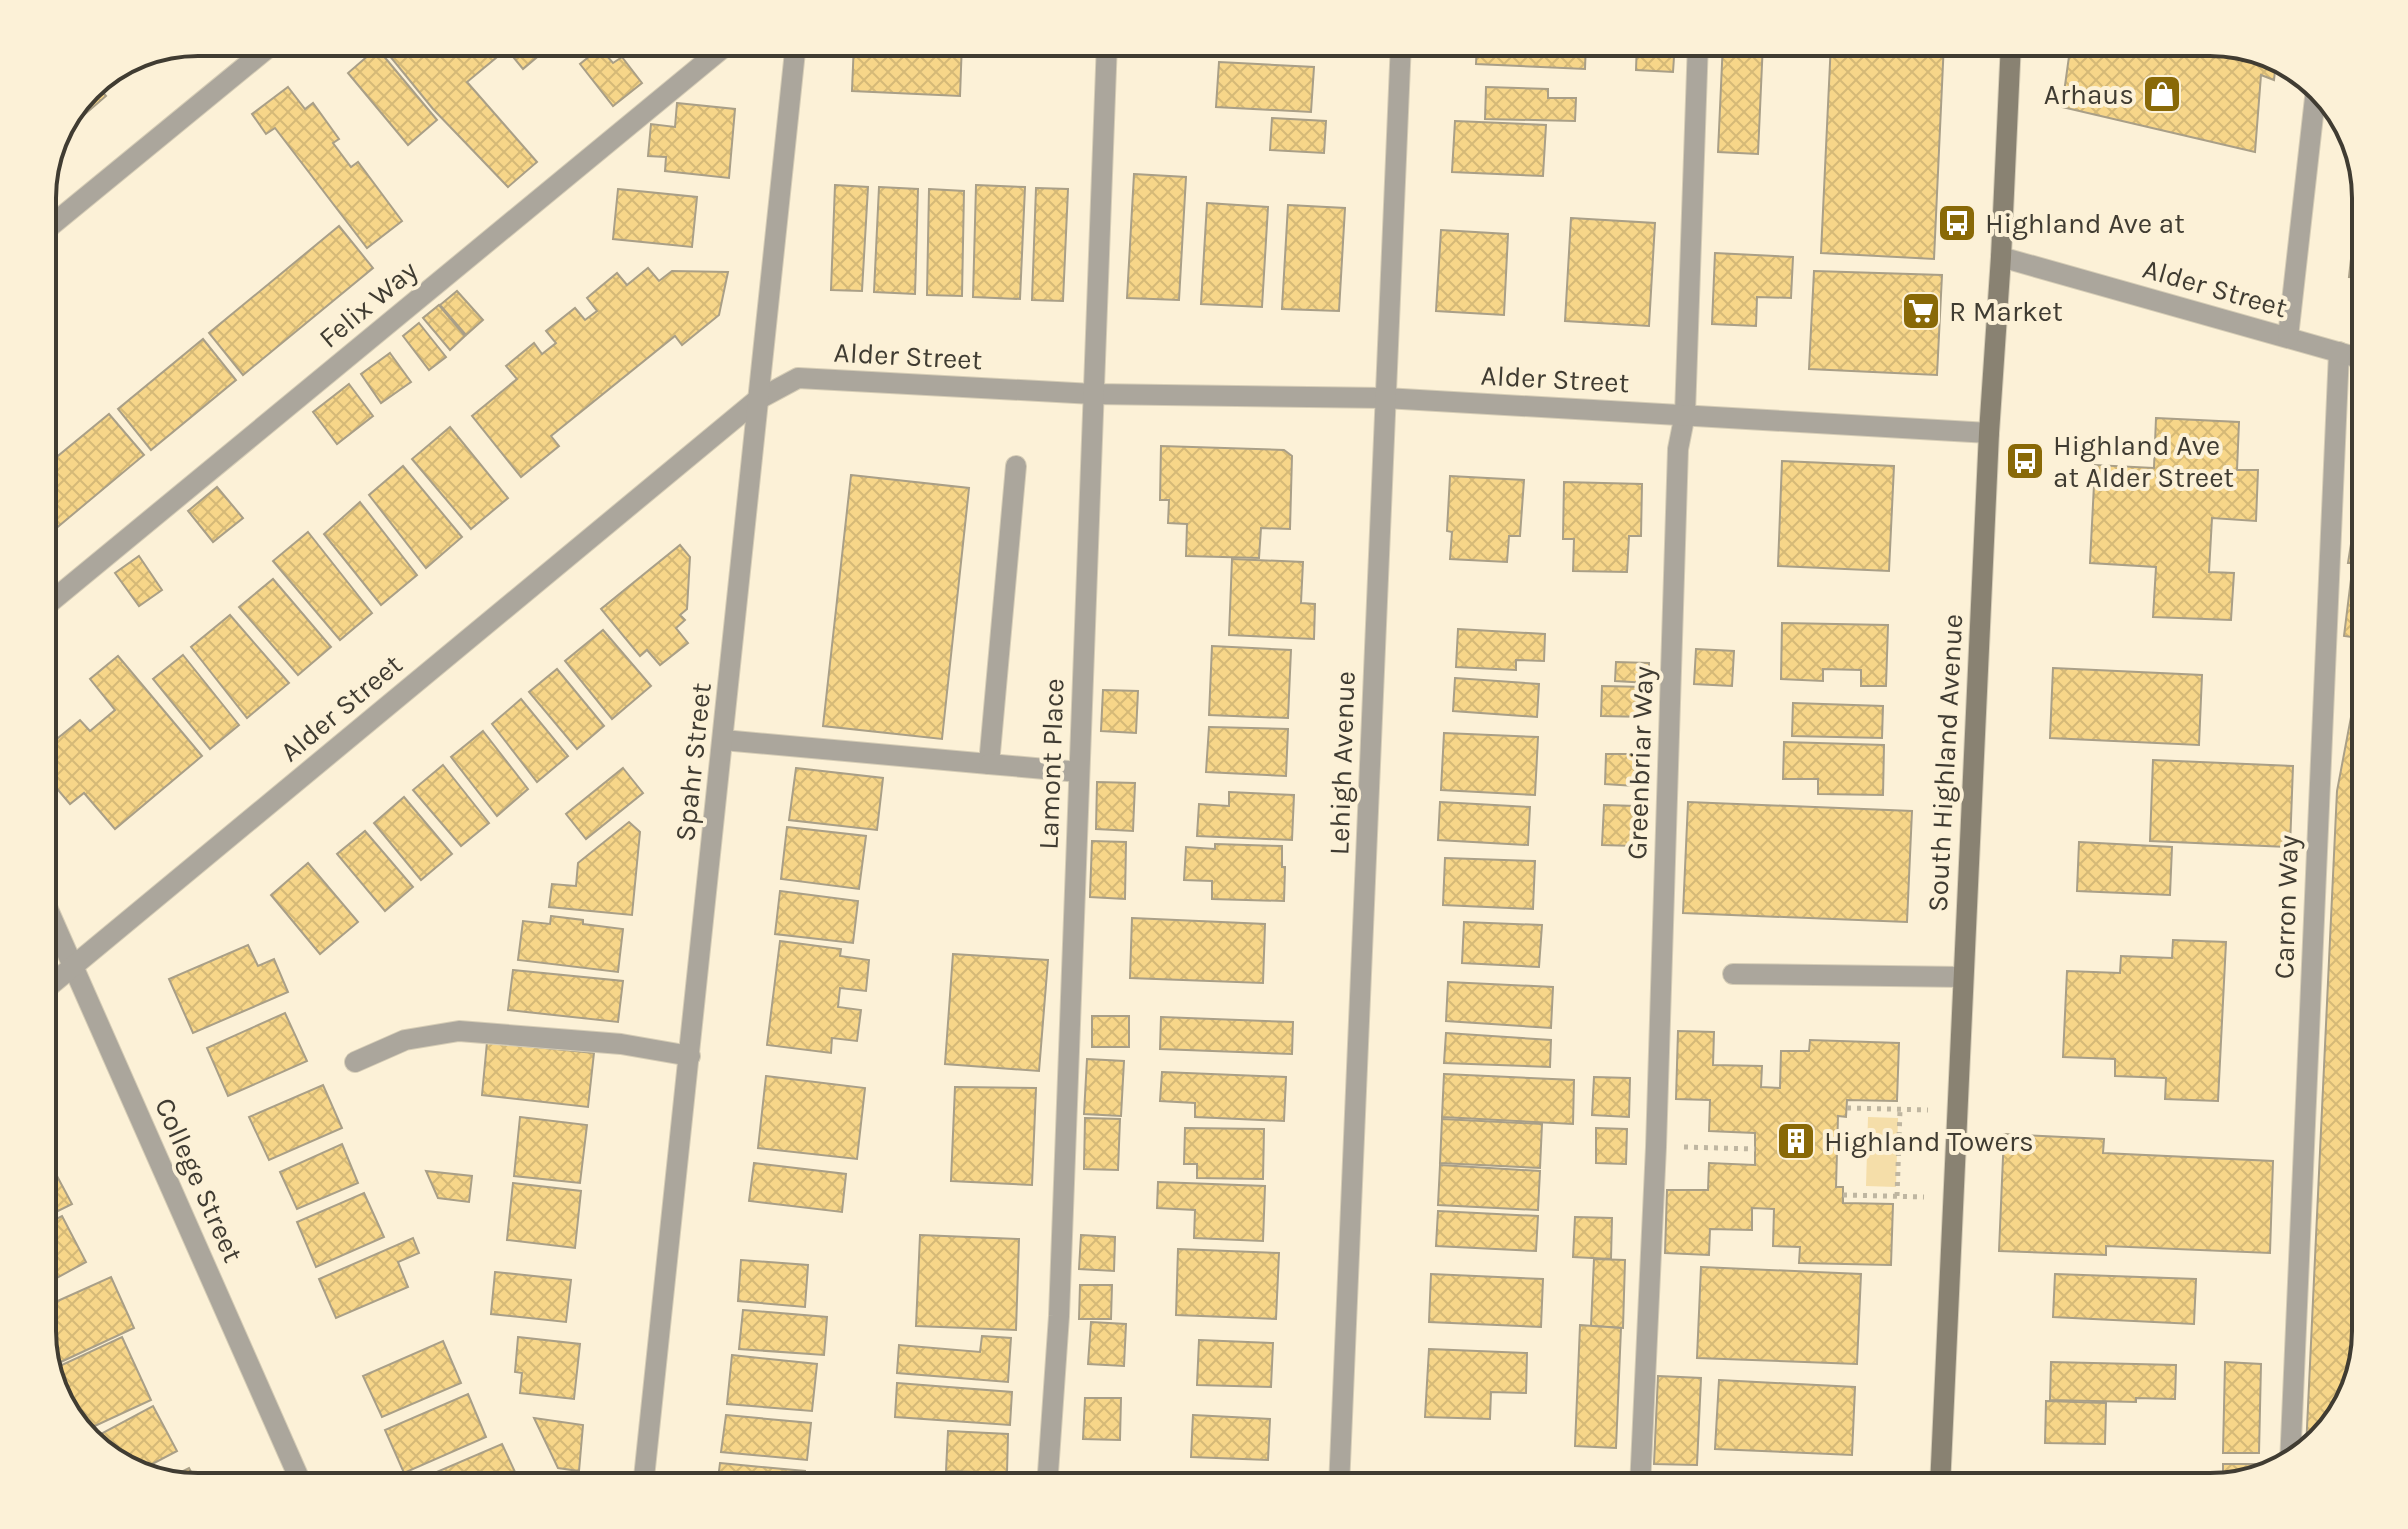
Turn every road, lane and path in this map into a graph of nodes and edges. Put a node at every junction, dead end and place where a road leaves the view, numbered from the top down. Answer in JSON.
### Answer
{"nodes":[{"id":1,"x":258,"y":56,"type":"edge"},
{"id":2,"x":713,"y":56,"type":"edge"},
{"id":3,"x":794,"y":56,"type":"edge"},
{"id":4,"x":1106,"y":56,"type":"edge"},
{"id":5,"x":1400,"y":56,"type":"edge"},
{"id":6,"x":1698,"y":56,"type":"edge"},
{"id":7,"x":2010,"y":56,"type":"edge"},
{"id":8,"x":2315,"y":102,"type":"edge"},
{"id":9,"x":56,"y":222,"type":"edge"},
{"id":10,"x":2001,"y":257,"type":"junction"},
{"id":11,"x":2288,"y":337,"type":"junction"},
{"id":12,"x":2339,"y":352,"type":"junction"},
{"id":13,"x":2352,"y":356,"type":"edge"},
{"id":14,"x":1093,"y":394,"type":"junction"},
{"id":15,"x":1385,"y":398,"type":"junction"},
{"id":16,"x":757,"y":400,"type":"junction"},
{"id":17,"x":1685,"y":414,"type":"junction"},
{"id":18,"x":1989,"y":433,"type":"junction"},
{"id":19,"x":1016,"y":466,"type":"dead end"},
{"id":20,"x":56,"y":597,"type":"edge"},
{"id":21,"x":723,"y":740,"type":"junction"},
{"id":22,"x":989,"y":764,"type":"junction"},
{"id":23,"x":1079,"y":772,"type":"junction"},
{"id":24,"x":56,"y":925,"type":"edge"},
{"id":25,"x":75,"y":965,"type":"junction"},
{"id":26,"x":1733,"y":974,"type":"dead end"},
{"id":27,"x":1963,"y":977,"type":"junction"},
{"id":28,"x":56,"y":981,"type":"edge"},
{"id":29,"x":690,"y":1056,"type":"junction"},
{"id":30,"x":355,"y":1062,"type":"dead end"},
{"id":31,"x":1847,"y":1108,"type":"dead end"},
{"id":32,"x":1726,"y":1148,"type":"dead end"},
{"id":33,"x":1755,"y":1149,"type":"dead end"},
{"id":34,"x":1843,"y":1195,"type":"dead end"},
{"id":35,"x":2291,"y":1448,"type":"edge"},
{"id":36,"x":297,"y":1473,"type":"edge"},
{"id":37,"x":645,"y":1473,"type":"edge"},
{"id":38,"x":1048,"y":1473,"type":"edge"},
{"id":39,"x":1340,"y":1473,"type":"edge"},
{"id":40,"x":1641,"y":1473,"type":"edge"},
{"id":41,"x":1941,"y":1473,"type":"edge"}],
"edges":[{"from":1,"to":9,"type":"street"},
{"from":2,"to":20,"type":"street","name":"Felix Way"},
{"from":3,"to":16,"type":"street","name":"Spahr Street"},
{"from":4,"to":14,"type":"street","name":"Lamont Place"},
{"from":5,"to":15,"type":"street","name":"Lehigh Avenue"},
{"from":6,"to":17,"type":"street","name":"Greenbriar Way"},
{"from":7,"to":10,"type":"main road","name":"South Highland Avenue"},
{"from":8,"to":11,"type":"street"},
{"from":10,"to":11,"type":"street","name":"Alder Street"},
{"from":10,"to":18,"type":"main road","name":"South Highland Avenue"},
{"from":11,"to":12,"type":"street","name":"Alder Street"},
{"from":12,"to":13,"type":"street","name":"Alder Street"},
{"from":12,"to":35,"type":"street","name":"Carron Way"},
{"from":14,"to":15,"type":"street","name":"Alder Street"},
{"from":14,"to":16,"type":"street","name":"Alder Street"},
{"from":14,"to":23,"type":"street","name":"Lamont Place"},
{"from":15,"to":17,"type":"street","name":"Alder Street"},
{"from":15,"to":39,"type":"street","name":"Lehigh Avenue"},
{"from":16,"to":21,"type":"street","name":"Spahr Street"},
{"from":16,"to":25,"type":"street","name":"Alder Street"},
{"from":17,"to":18,"type":"street","name":"Alder Street"},
{"from":17,"to":40,"type":"street","name":"Greenbriar Way"},
{"from":18,"to":27,"type":"main road","name":"South Highland Avenue"},
{"from":19,"to":22,"type":"street"},
{"from":21,"to":22,"type":"street"},
{"from":21,"to":29,"type":"street","name":"Spahr Street"},
{"from":22,"to":23,"type":"street"},
{"from":23,"to":38,"type":"street","name":"Lamont Place"},
{"from":24,"to":25,"type":"street","name":"College Street"},
{"from":25,"to":28,"type":"street","name":"Alder Street"},
{"from":25,"to":36,"type":"street","name":"College Street"},
{"from":26,"to":27,"type":"street"},
{"from":27,"to":41,"type":"main road","name":"South Highland Avenue"},
{"from":29,"to":30,"type":"street"},
{"from":29,"to":37,"type":"street","name":"Spahr Street"},
{"from":31,"to":34,"type":"path"},
{"from":32,"to":33,"type":"path"}]}
